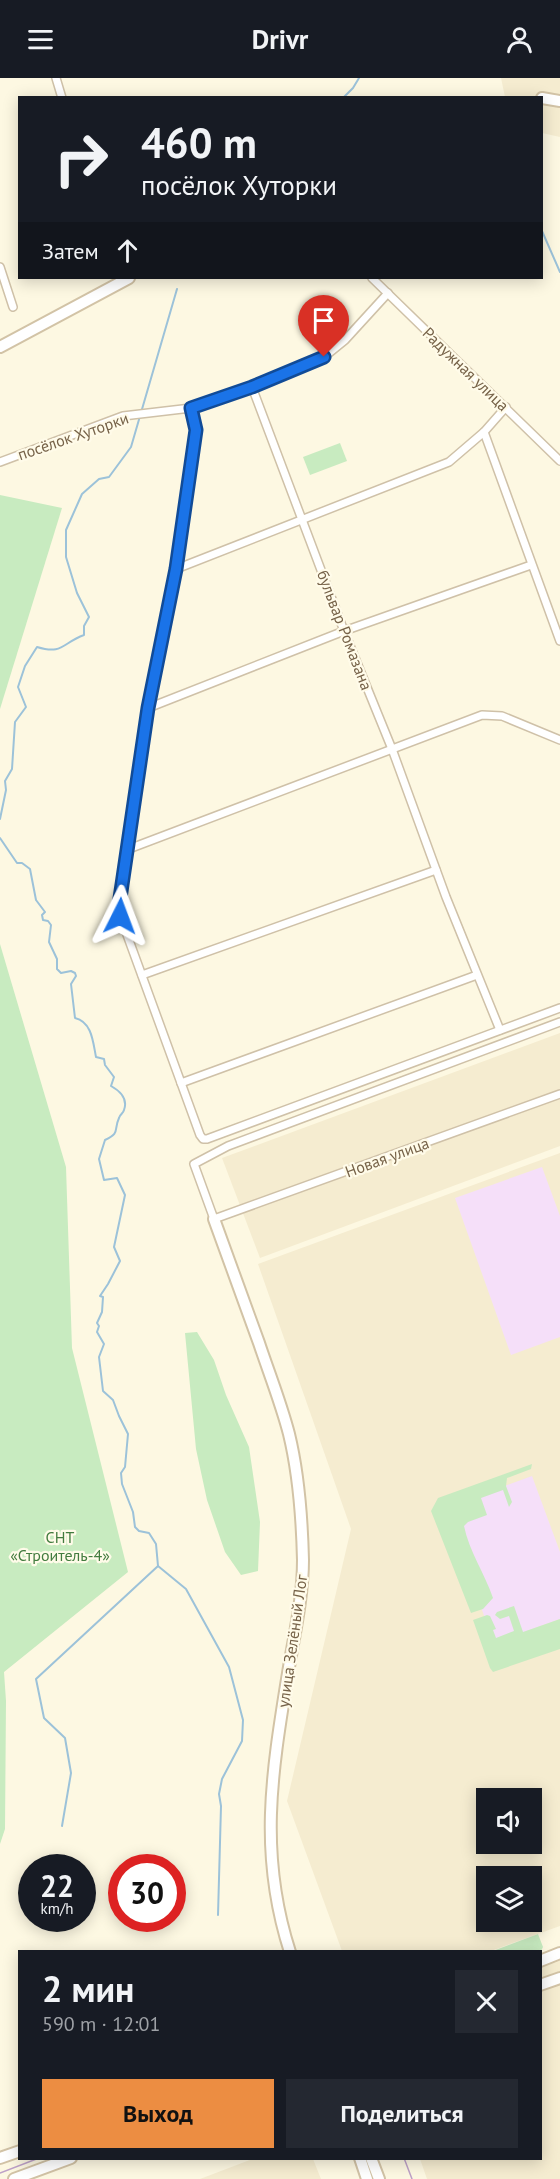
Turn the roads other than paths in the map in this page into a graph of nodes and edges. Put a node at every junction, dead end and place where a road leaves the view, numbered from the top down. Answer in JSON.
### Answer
{"nodes":[{"id":1,"x":56,"y":78,"type":"edge"},
{"id":2,"x":61,"y":96,"type":"edge"},
{"id":3,"x":543,"y":98,"type":"edge"},
{"id":4,"x":560,"y":101,"type":"edge"},
{"id":5,"x":0,"y":267,"type":"edge"},
{"id":6,"x":127,"y":279,"type":"edge"},
{"id":7,"x":373,"y":279,"type":"edge"},
{"id":8,"x":388,"y":293,"type":"junction"},
{"id":9,"x":13,"y":307,"type":"dead end"},
{"id":10,"x":0,"y":347,"type":"edge"},
{"id":11,"x":252,"y":387,"type":"junction"},
{"id":12,"x":506,"y":407,"type":"junction"},
{"id":13,"x":191,"y":408,"type":"junction"},
{"id":14,"x":484,"y":432,"type":"junction"},
{"id":15,"x":560,"y":461,"type":"edge"},
{"id":16,"x":0,"y":462,"type":"edge"},
{"id":17,"x":303,"y":521,"type":"junction"},
{"id":18,"x":531,"y":565,"type":"junction"},
{"id":19,"x":176,"y":569,"type":"junction"},
{"id":20,"x":345,"y":632,"type":"junction"},
{"id":21,"x":560,"y":641,"type":"edge"},
{"id":22,"x":148,"y":708,"type":"junction"},
{"id":23,"x":560,"y":740,"type":"edge"},
{"id":24,"x":392,"y":749,"type":"junction"},
{"id":25,"x":126,"y":850,"type":"junction"},
{"id":26,"x":436,"y":870,"type":"junction"},
{"id":27,"x":142,"y":975,"type":"junction"},
{"id":28,"x":477,"y":975,"type":"junction"},
{"id":29,"x":560,"y":1008,"type":"edge"},
{"id":30,"x":560,"y":1022,"type":"edge"},
{"id":31,"x":500,"y":1030,"type":"junction"},
{"id":32,"x":181,"y":1083,"type":"junction"},
{"id":33,"x":560,"y":1094,"type":"edge"},
{"id":34,"x":214,"y":1219,"type":"junction"},
{"id":35,"x":289,"y":1950,"type":"edge"},
{"id":36,"x":560,"y":1953,"type":"edge"},
{"id":37,"x":542,"y":1960,"type":"edge"},
{"id":38,"x":560,"y":1978,"type":"edge"},
{"id":39,"x":542,"y":1985,"type":"edge"},
{"id":40,"x":18,"y":2152,"type":"edge"},
{"id":41,"x":0,"y":2158,"type":"edge"},
{"id":42,"x":66,"y":2160,"type":"edge"},
{"id":43,"x":361,"y":2160,"type":"edge"},
{"id":44,"x":372,"y":2160,"type":"edge"},
{"id":45,"x":14,"y":2179,"type":"edge"},
{"id":46,"x":367,"y":2179,"type":"edge"},
{"id":47,"x":379,"y":2179,"type":"edge"}],
"edges":[{"from":1,"to":2,"type":"street"},
{"from":3,"to":4,"type":"street"},
{"from":5,"to":9,"type":"street"},
{"from":6,"to":10,"type":"street"},
{"from":7,"to":8,"type":"street","name":"Радужная улица"},
{"from":8,"to":11,"type":"street"},
{"from":8,"to":12,"type":"street","name":"Радужная улица"},
{"from":11,"to":13,"type":"street","name":"посёлок Хуторки"},
{"from":11,"to":17,"type":"street","name":"бульвар Ромазана"},
{"from":12,"to":14,"type":"street"},
{"from":12,"to":15,"type":"street","name":"Радужная улица"},
{"from":13,"to":16,"type":"street","name":"посёлок Хуторки"},
{"from":13,"to":19,"type":"street"},
{"from":14,"to":17,"type":"street"},
{"from":14,"to":18,"type":"street"},
{"from":17,"to":19,"type":"street"},
{"from":17,"to":20,"type":"street","name":"бульвар Ромазана"},
{"from":18,"to":20,"type":"street"},
{"from":18,"to":21,"type":"street"},
{"from":19,"to":22,"type":"street"},
{"from":20,"to":22,"type":"street"},
{"from":20,"to":24,"type":"street","name":"бульвар Ромазана"},
{"from":22,"to":25,"type":"street"},
{"from":23,"to":24,"type":"street"},
{"from":24,"to":25,"type":"street"},
{"from":24,"to":26,"type":"street","name":"бульвар Ромазана"},
{"from":25,"to":27,"type":"street"},
{"from":26,"to":27,"type":"street"},
{"from":26,"to":28,"type":"street","name":"бульвар Ромазана"},
{"from":27,"to":32,"type":"street"},
{"from":28,"to":31,"type":"street","name":"бульвар Ромазана"},
{"from":28,"to":32,"type":"street"},
{"from":29,"to":31,"type":"street"},
{"from":30,"to":34,"type":"street","name":"улица Зелёный Лог"},
{"from":31,"to":32,"type":"street"},
{"from":33,"to":34,"type":"street","name":"Новая улица"},
{"from":34,"to":35,"type":"street","name":"улица Зелёный Лог"},
{"from":36,"to":37,"type":"street"},
{"from":38,"to":39,"type":"street"},
{"from":40,"to":41,"type":"street"},
{"from":42,"to":45,"type":"street"},
{"from":43,"to":46,"type":"street"},
{"from":44,"to":47,"type":"street"}]}
